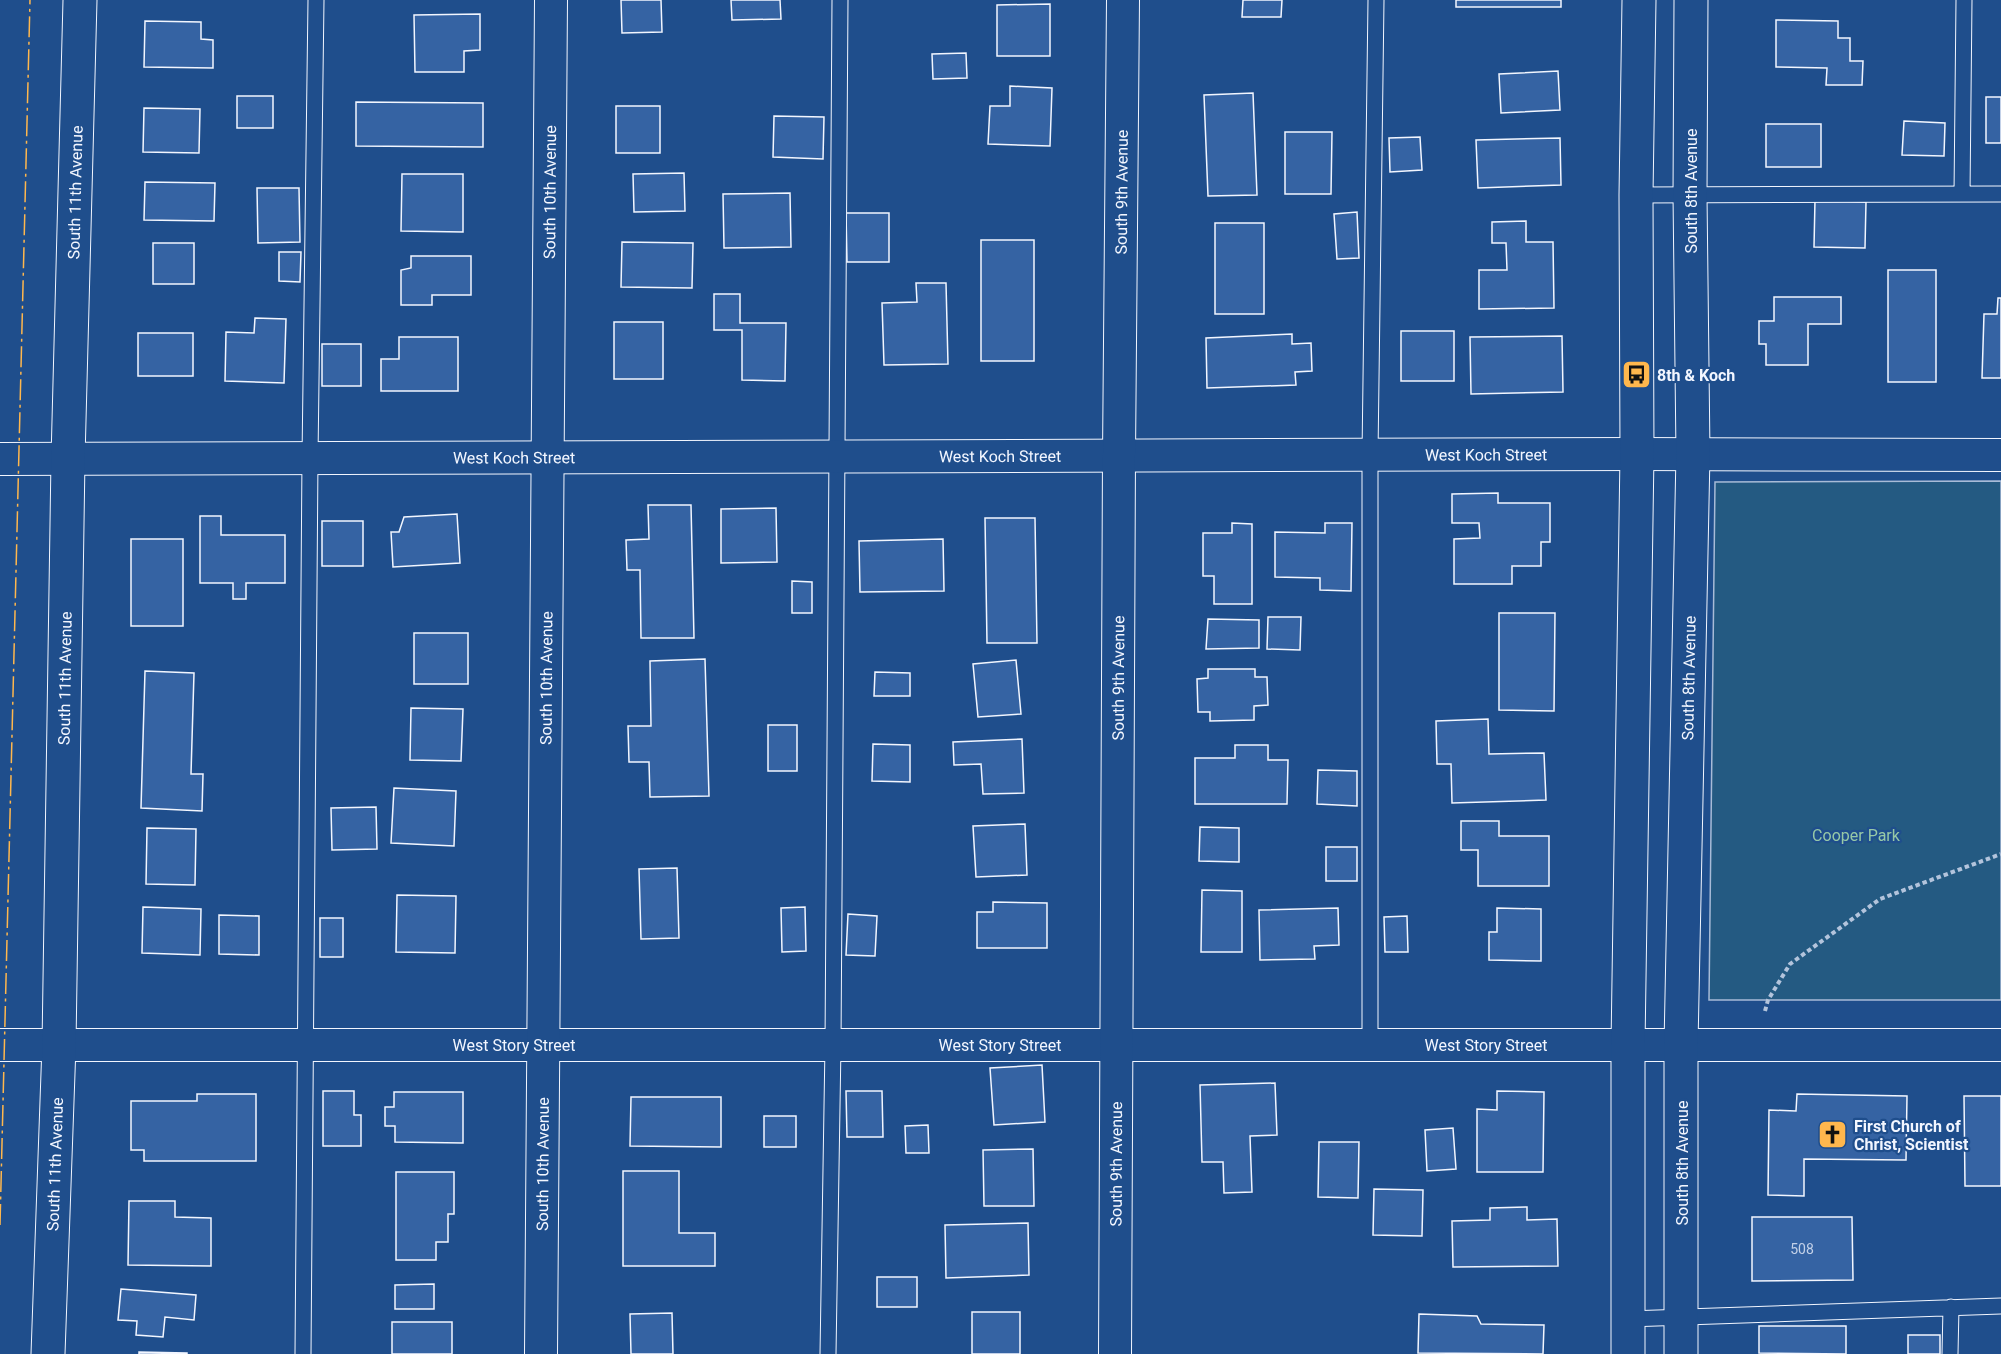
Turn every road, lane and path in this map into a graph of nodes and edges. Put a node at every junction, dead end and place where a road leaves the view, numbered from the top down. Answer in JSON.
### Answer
{"nodes":[{"id":1,"x":80,"y":0,"type":"edge"},
{"id":2,"x":316,"y":0,"type":"edge"},
{"id":3,"x":550,"y":0,"type":"edge"},
{"id":4,"x":840,"y":0,"type":"edge"},
{"id":5,"x":1124,"y":0,"type":"edge"},
{"id":6,"x":1376,"y":0,"type":"edge"},
{"id":7,"x":1639,"y":0,"type":"edge"},
{"id":8,"x":1691,"y":0,"type":"edge"},
{"id":9,"x":1964,"y":0,"type":"edge"},
{"id":10,"x":1962,"y":194,"type":"junction"},
{"id":11,"x":2001,"y":194,"type":"edge"},
{"id":12,"x":1636,"y":195,"type":"junction"},
{"id":13,"x":1690,"y":195,"type":"junction"},
{"id":14,"x":1636,"y":454,"type":"junction"},
{"id":15,"x":1693,"y":454,"type":"junction"},
{"id":16,"x":1370,"y":455,"type":"junction"},
{"id":17,"x":2001,"y":455,"type":"edge"},
{"id":18,"x":836,"y":456,"type":"junction"},
{"id":19,"x":1119,"y":456,"type":"junction"},
{"id":20,"x":546,"y":457,"type":"junction"},
{"id":21,"x":310,"y":458,"type":"junction"},
{"id":22,"x":0,"y":459,"type":"edge"},
{"id":23,"x":68,"y":459,"type":"junction"},
{"id":24,"x":2001,"y":854,"type":"edge"},
{"id":25,"x":0,"y":1045,"type":"edge"},
{"id":26,"x":59,"y":1045,"type":"junction"},
{"id":27,"x":306,"y":1045,"type":"junction"},
{"id":28,"x":542,"y":1045,"type":"junction"},
{"id":29,"x":833,"y":1045,"type":"junction"},
{"id":30,"x":1117,"y":1045,"type":"junction"},
{"id":31,"x":1370,"y":1045,"type":"junction"},
{"id":32,"x":1628,"y":1045,"type":"junction"},
{"id":33,"x":1682,"y":1045,"type":"junction"},
{"id":34,"x":1758,"y":1045,"type":"junction"},
{"id":35,"x":2001,"y":1045,"type":"edge"},
{"id":36,"x":2001,"y":1306,"type":"edge"},
{"id":37,"x":1951,"y":1307,"type":"junction"},
{"id":38,"x":1682,"y":1318,"type":"junction"},
{"id":39,"x":1628,"y":1319,"type":"junction"},
{"id":40,"x":48,"y":1354,"type":"edge"},
{"id":41,"x":303,"y":1354,"type":"edge"},
{"id":42,"x":541,"y":1354,"type":"edge"},
{"id":43,"x":828,"y":1354,"type":"edge"},
{"id":44,"x":1115,"y":1354,"type":"edge"},
{"id":45,"x":1628,"y":1354,"type":"edge"},
{"id":46,"x":1681,"y":1354,"type":"edge"},
{"id":47,"x":1950,"y":1354,"type":"edge"}],
"edges":[{"from":1,"to":23,"type":"street","name":"South 11th Avenue"},
{"from":2,"to":21,"type":"lane"},
{"from":3,"to":20,"type":"street","name":"South 10th Avenue"},
{"from":4,"to":18,"type":"lane"},
{"from":5,"to":19,"type":"street","name":"South 9th Avenue"},
{"from":6,"to":16,"type":"lane"},
{"from":7,"to":12,"type":"street"},
{"from":8,"to":13,"type":"street","name":"South 8th Avenue"},
{"from":9,"to":10,"type":"lane"},
{"from":10,"to":11,"type":"lane"},
{"from":10,"to":13,"type":"lane"},
{"from":12,"to":13,"type":"lane"},
{"from":12,"to":14,"type":"street"},
{"from":13,"to":15,"type":"street","name":"South 8th Avenue"},
{"from":14,"to":15,"type":"street","name":"West Koch Street"},
{"from":14,"to":16,"type":"street","name":"West Koch Street"},
{"from":14,"to":32,"type":"street"},
{"from":15,"to":17,"type":"street","name":"West Koch Street"},
{"from":15,"to":33,"type":"street","name":"South 8th Avenue"},
{"from":16,"to":19,"type":"street","name":"West Koch Street"},
{"from":16,"to":31,"type":"lane"},
{"from":18,"to":19,"type":"street","name":"West Koch Street"},
{"from":18,"to":20,"type":"street","name":"West Koch Street"},
{"from":18,"to":29,"type":"lane"},
{"from":19,"to":30,"type":"street","name":"South 9th Avenue"},
{"from":20,"to":21,"type":"street","name":"West Koch Street"},
{"from":20,"to":28,"type":"street","name":"South 10th Avenue"},
{"from":21,"to":23,"type":"street","name":"West Koch Street"},
{"from":21,"to":27,"type":"lane"},
{"from":22,"to":23,"type":"street","name":"West Koch Street"},
{"from":23,"to":26,"type":"street","name":"South 11th Avenue"},
{"from":24,"to":34,"type":"path"},
{"from":25,"to":26,"type":"street","name":"West Story Street"},
{"from":26,"to":27,"type":"street","name":"West Story Street"},
{"from":26,"to":40,"type":"street","name":"South 11th Avenue"},
{"from":27,"to":28,"type":"street","name":"West Story Street"},
{"from":27,"to":41,"type":"lane"},
{"from":28,"to":29,"type":"street","name":"West Story Street"},
{"from":28,"to":42,"type":"street","name":"South 10th Avenue"},
{"from":29,"to":30,"type":"street","name":"West Story Street"},
{"from":29,"to":43,"type":"lane"},
{"from":30,"to":31,"type":"street","name":"West Story Street"},
{"from":30,"to":44,"type":"street","name":"South 9th Avenue"},
{"from":31,"to":32,"type":"street","name":"West Story Street"},
{"from":32,"to":33,"type":"street","name":"West Story Street"},
{"from":32,"to":39,"type":"street"},
{"from":33,"to":34,"type":"street","name":"West Story Street"},
{"from":33,"to":38,"type":"street","name":"South 8th Avenue"},
{"from":34,"to":35,"type":"street","name":"West Story Street"},
{"from":36,"to":37,"type":"lane"},
{"from":37,"to":38,"type":"lane"},
{"from":37,"to":47,"type":"lane"},
{"from":38,"to":39,"type":"lane"},
{"from":38,"to":46,"type":"street","name":"South 8th Avenue"},
{"from":39,"to":45,"type":"street"}]}
